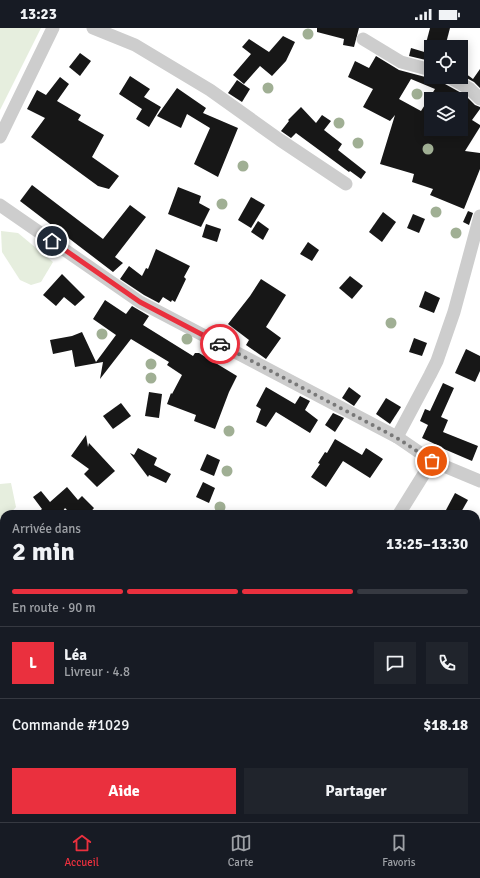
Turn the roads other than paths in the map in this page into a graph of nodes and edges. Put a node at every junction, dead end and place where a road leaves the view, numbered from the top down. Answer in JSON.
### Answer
{"nodes":[{"id":1,"x":53,"y":28,"type":"edge"},
{"id":2,"x":93,"y":28,"type":"edge"},
{"id":3,"x":363,"y":39,"type":"dead end"},
{"id":4,"x":424,"y":68,"type":"edge"},
{"id":5,"x":463,"y":84,"type":"edge"},
{"id":6,"x":480,"y":99,"type":"edge"},
{"id":7,"x":0,"y":137,"type":"edge"},
{"id":8,"x":346,"y":184,"type":"dead end"},
{"id":9,"x":0,"y":206,"type":"edge"},
{"id":10,"x":480,"y":216,"type":"edge"},
{"id":11,"x":397,"y":438,"type":"junction"},
{"id":12,"x":432,"y":461,"type":"junction"},
{"id":13,"x":480,"y":481,"type":"edge"},
{"id":14,"x":401,"y":510,"type":"edge"}],
"edges":[{"from":1,"to":7,"type":"street"},
{"from":2,"to":8,"type":"street"},
{"from":3,"to":4,"type":"street"},
{"from":5,"to":6,"type":"street"},
{"from":9,"to":11,"type":"street"},
{"from":10,"to":11,"type":"street"},
{"from":11,"to":12,"type":"street"},
{"from":12,"to":13,"type":"street"},
{"from":12,"to":14,"type":"street"}]}
